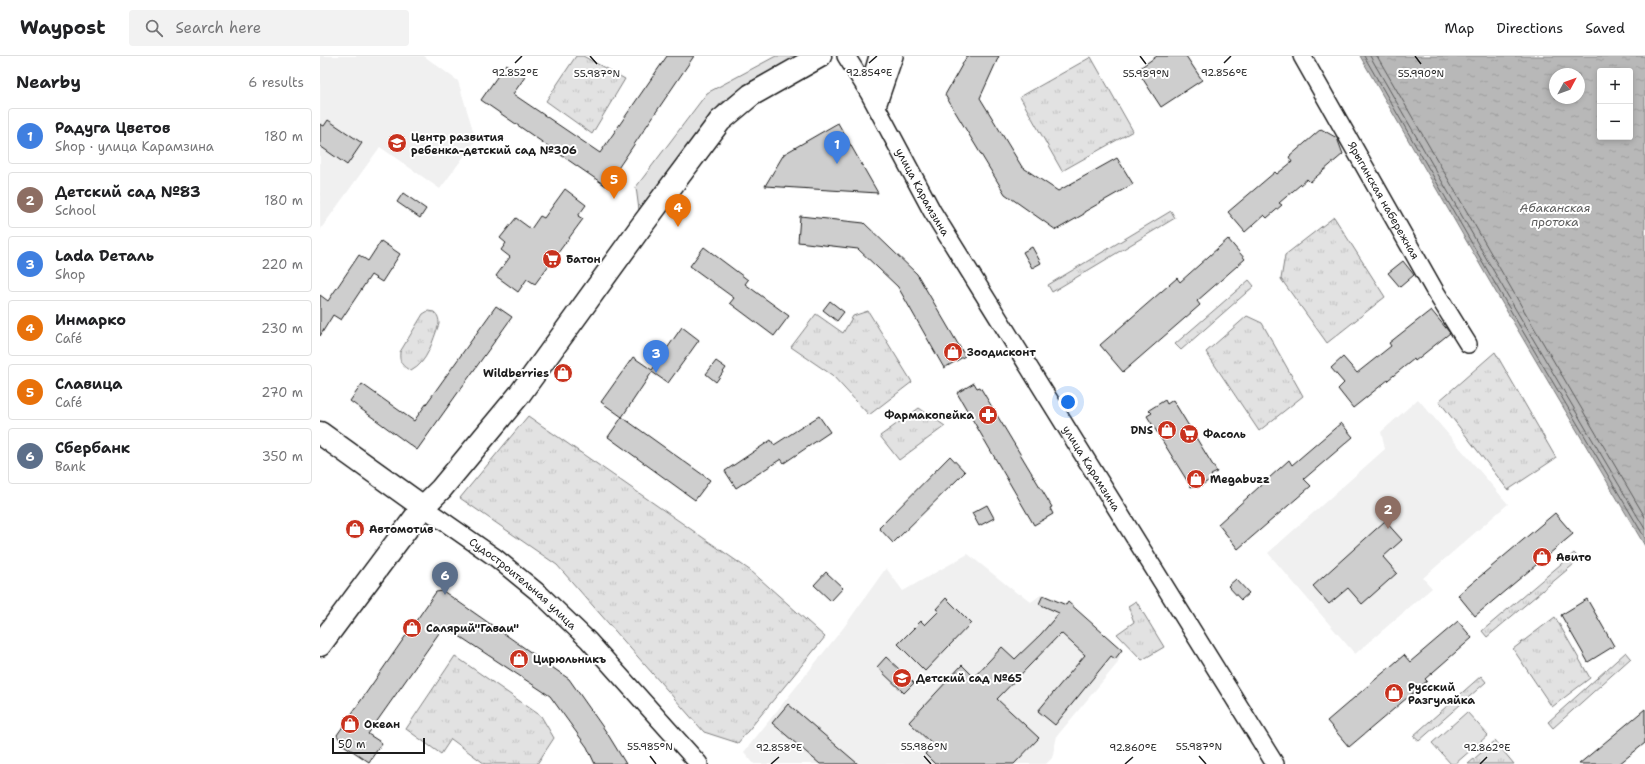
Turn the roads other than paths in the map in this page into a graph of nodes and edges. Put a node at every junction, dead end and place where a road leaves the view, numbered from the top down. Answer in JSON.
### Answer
{"nodes":[{"id":1,"x":820,"y":56,"type":"edge"},
{"id":2,"x":846,"y":56,"type":"edge"},
{"id":3,"x":878,"y":56,"type":"edge"},
{"id":4,"x":894,"y":56,"type":"edge"},
{"id":5,"x":1302,"y":56,"type":"edge"},
{"id":6,"x":868,"y":91,"type":"junction"},
{"id":7,"x":877,"y":106,"type":"junction"},
{"id":8,"x":1468,"y":344,"type":"dead end"},
{"id":9,"x":320,"y":433,"type":"edge"},
{"id":10,"x":423,"y":506,"type":"junction"},
{"id":11,"x":320,"y":645,"type":"edge"},
{"id":12,"x":699,"y":764,"type":"edge"},
{"id":13,"x":1275,"y":764,"type":"edge"}],
"edges":[{"from":1,"to":10,"type":"main road"},
{"from":2,"to":6,"type":"street","name":"улица Карамзина"},
{"from":3,"to":6,"type":"street"},
{"from":4,"to":7,"type":"street"},
{"from":5,"to":8,"type":"street","name":"Ярыгинская набережная"},
{"from":6,"to":7,"type":"street","name":"улица Карамзина"},
{"from":7,"to":13,"type":"street","name":"улица Карамзина"},
{"from":9,"to":10,"type":"main road","name":"Судостроительная улица"},
{"from":10,"to":11,"type":"main road"},
{"from":10,"to":12,"type":"street","name":"Судостроительная улица"}]}
